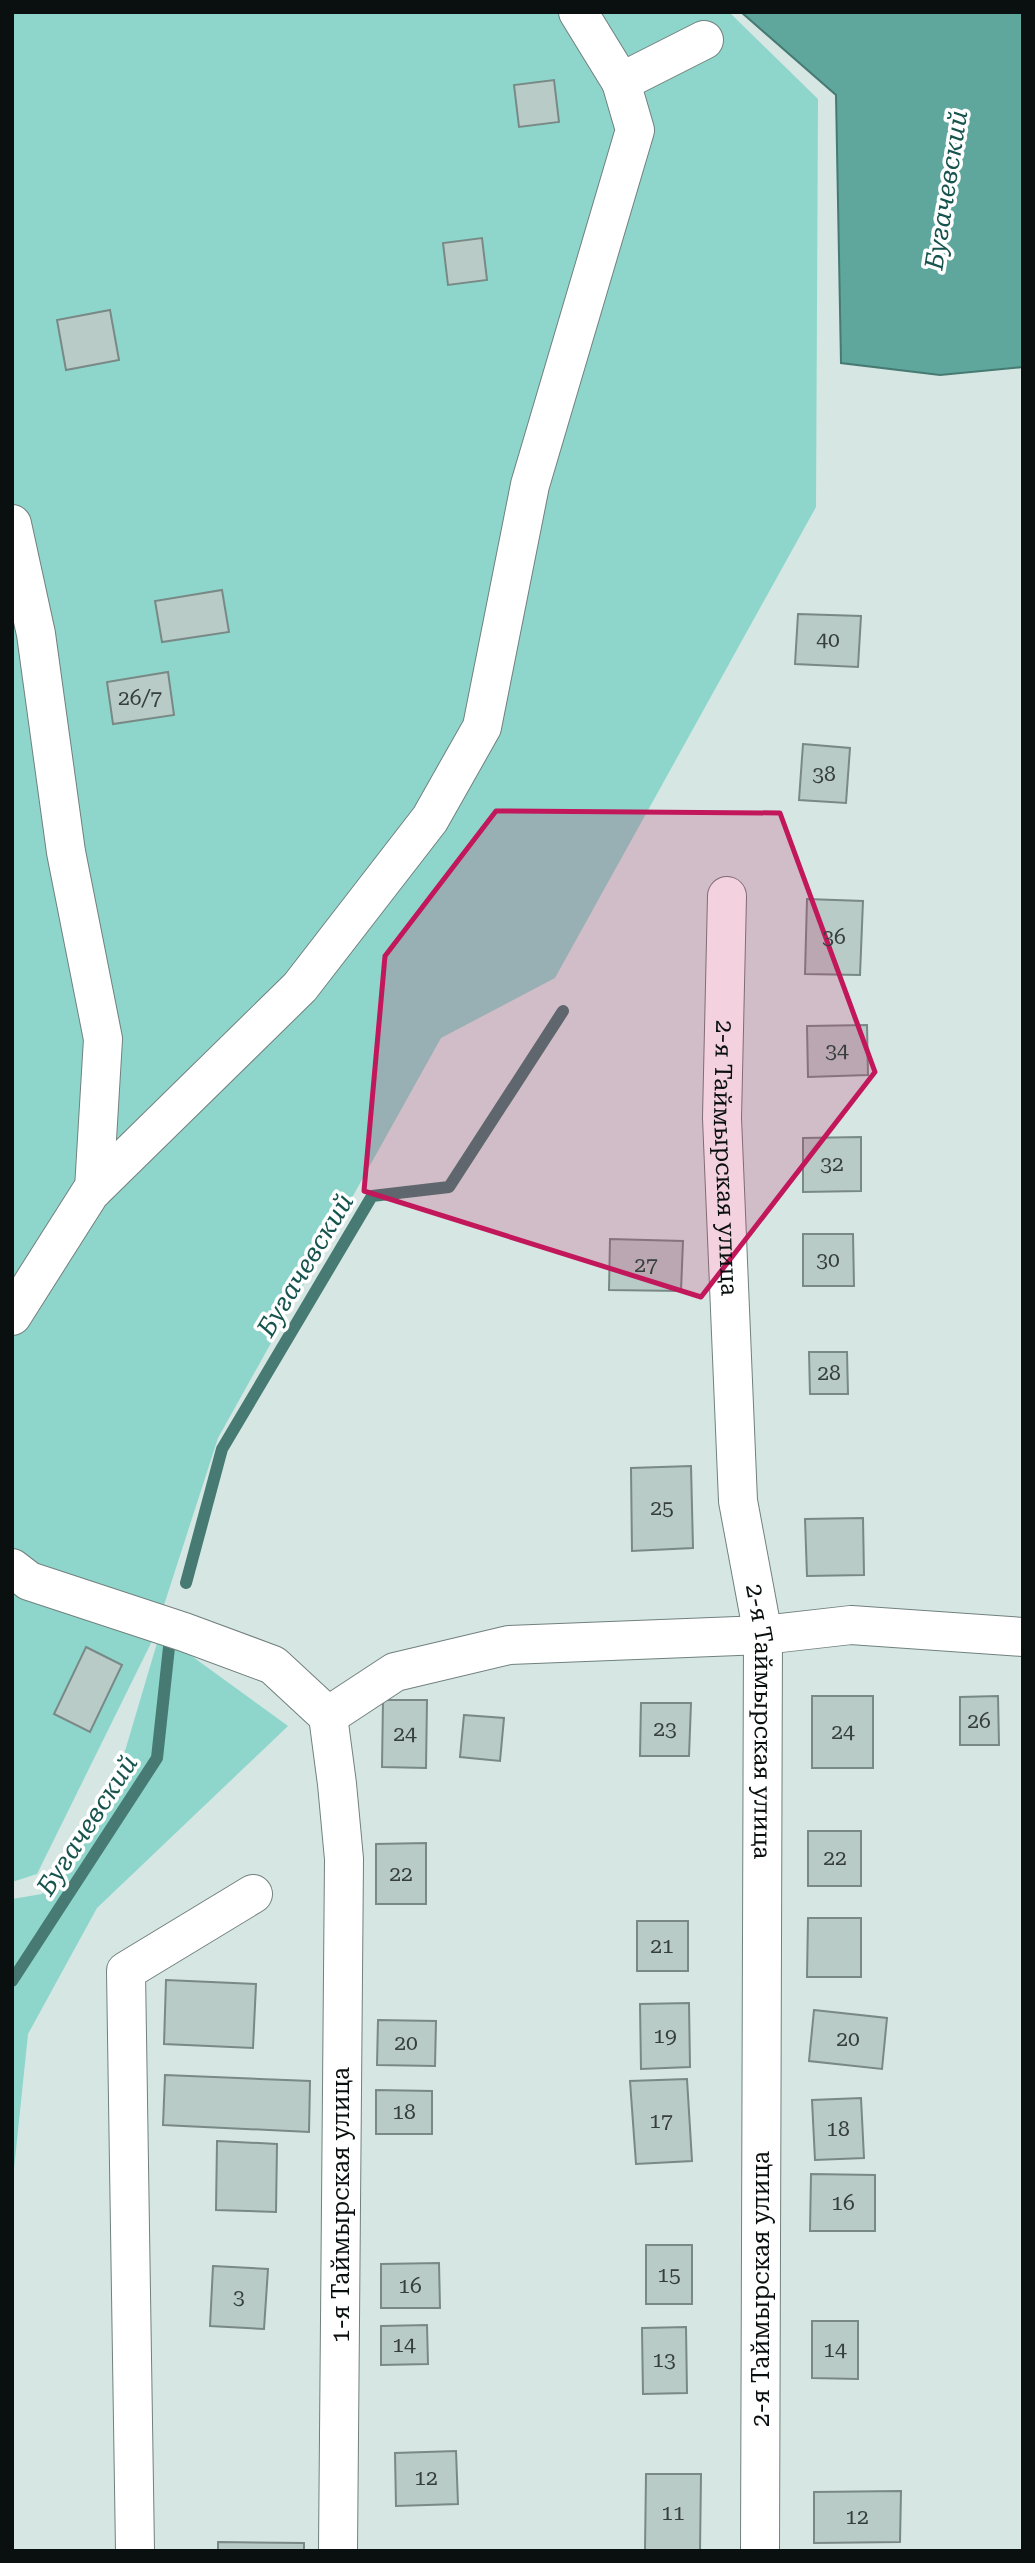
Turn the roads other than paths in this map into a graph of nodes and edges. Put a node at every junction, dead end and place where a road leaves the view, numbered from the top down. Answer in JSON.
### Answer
{"nodes":[{"id":1,"x":578,"y":12,"type":"edge"},
{"id":2,"x":704,"y":40,"type":"dead end"},
{"id":3,"x":621,"y":82,"type":"junction"},
{"id":4,"x":12,"y":524,"type":"edge"},
{"id":5,"x":727,"y":896,"type":"dead end"},
{"id":6,"x":94,"y":1189,"type":"junction"},
{"id":7,"x":12,"y":1316,"type":"edge"},
{"id":8,"x":12,"y":1568,"type":"edge"},
{"id":9,"x":763,"y":1635,"type":"junction"},
{"id":10,"x":1023,"y":1637,"type":"edge"},
{"id":11,"x":328,"y":1716,"type":"junction"},
{"id":12,"x":253,"y":1894,"type":"dead end"},
{"id":13,"x":135,"y":2551,"type":"edge"},
{"id":14,"x":338,"y":2551,"type":"edge"},
{"id":15,"x":760,"y":2551,"type":"edge"}],
"edges":[{"from":1,"to":3,"type":"street"},
{"from":2,"to":3,"type":"street"},
{"from":3,"to":6,"type":"street"},
{"from":4,"to":6,"type":"street"},
{"from":5,"to":9,"type":"street","name":"2-я Таймырская улица"},
{"from":6,"to":7,"type":"street"},
{"from":8,"to":11,"type":"street"},
{"from":9,"to":10,"type":"street"},
{"from":9,"to":11,"type":"street"},
{"from":9,"to":15,"type":"street","name":"2-я Таймырская улица"},
{"from":11,"to":14,"type":"street","name":"1-я Таймырская улица"},
{"from":12,"to":13,"type":"street"}]}
